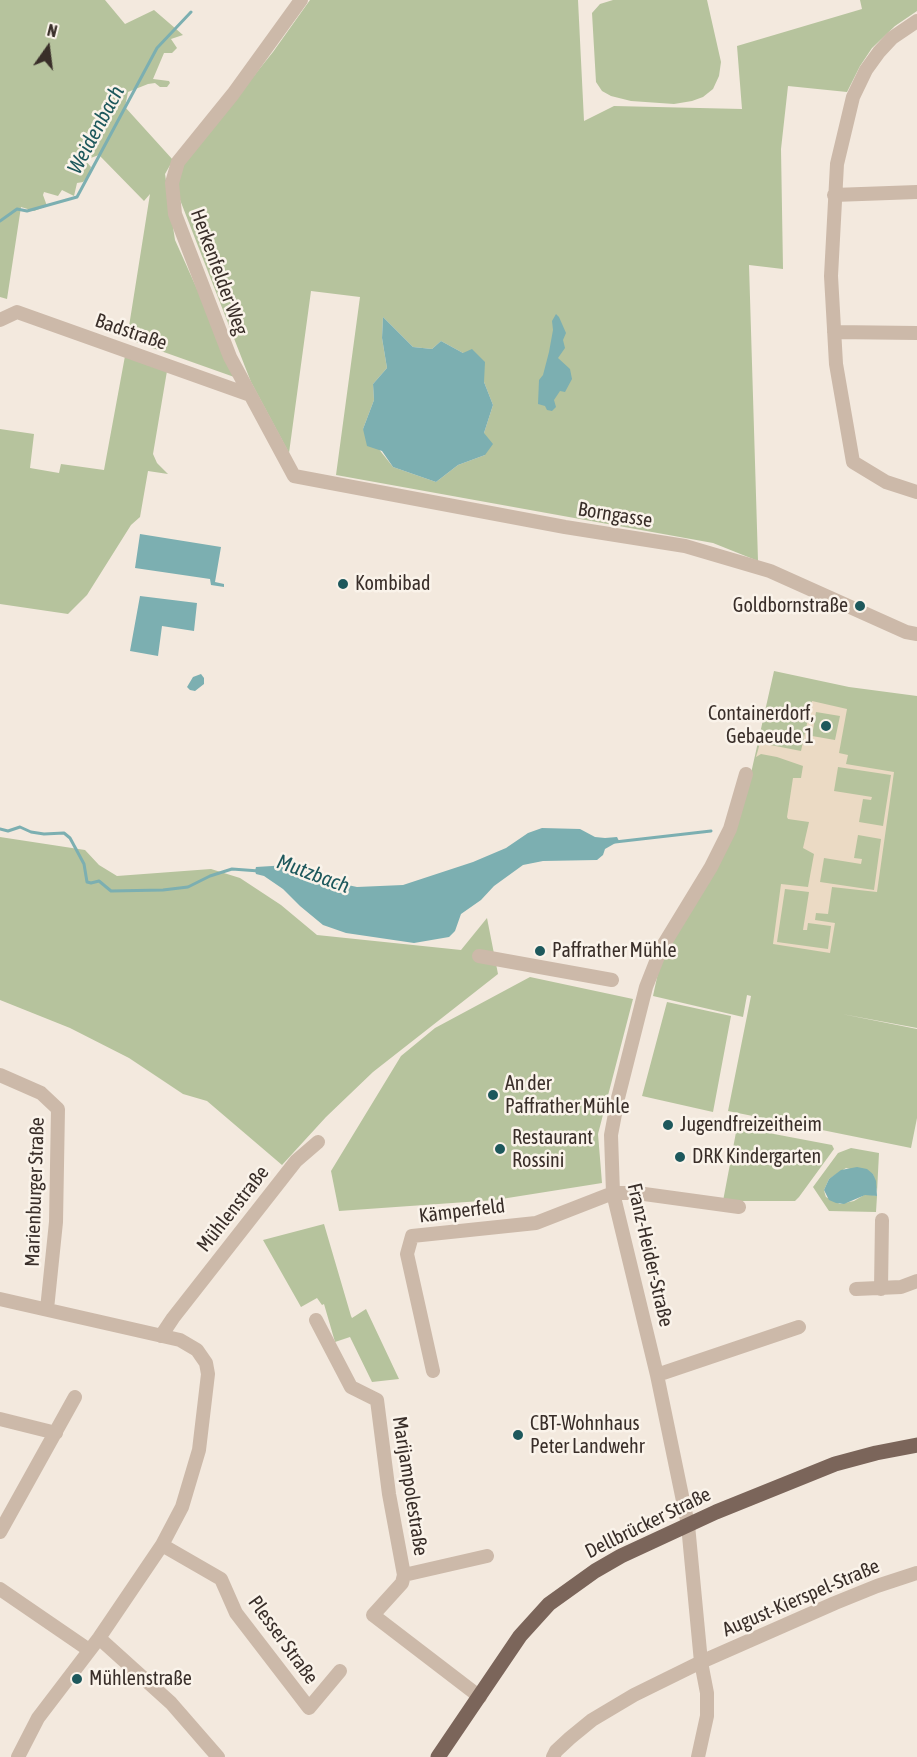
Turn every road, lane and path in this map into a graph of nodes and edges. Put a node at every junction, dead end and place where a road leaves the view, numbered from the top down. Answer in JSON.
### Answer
{"nodes":[{"id":1,"x":301,"y":0,"type":"edge"},
{"id":2,"x":917,"y":21,"type":"edge"},
{"id":3,"x":917,"y":192,"type":"edge"},
{"id":4,"x":834,"y":195,"type":"junction"},
{"id":5,"x":0,"y":320,"type":"edge"},
{"id":6,"x":834,"y":332,"type":"junction"},
{"id":7,"x":917,"y":333,"type":"edge"},
{"id":8,"x":250,"y":395,"type":"junction"},
{"id":9,"x":294,"y":476,"type":"joint"},
{"id":10,"x":917,"y":492,"type":"edge"},
{"id":11,"x":917,"y":634,"type":"edge"},
{"id":12,"x":746,"y":774,"type":"dead end"},
{"id":13,"x":479,"y":956,"type":"dead end"},
{"id":14,"x":612,"y":980,"type":"dead end"},
{"id":15,"x":0,"y":1075,"type":"edge"},
{"id":16,"x":318,"y":1142,"type":"dead end"},
{"id":17,"x":613,"y":1193,"type":"junction"},
{"id":18,"x":739,"y":1207,"type":"dead end"},
{"id":19,"x":882,"y":1220,"type":"dead end"},
{"id":20,"x":917,"y":1281,"type":"edge"},
{"id":21,"x":881,"y":1289,"type":"junction"},
{"id":22,"x":856,"y":1290,"type":"dead end"},
{"id":23,"x":0,"y":1299,"type":"edge"},
{"id":24,"x":48,"y":1309,"type":"junction"},
{"id":25,"x":316,"y":1320,"type":"dead end"},
{"id":26,"x":799,"y":1327,"type":"dead end"},
{"id":27,"x":161,"y":1336,"type":"junction"},
{"id":28,"x":433,"y":1371,"type":"dead end"},
{"id":29,"x":657,"y":1375,"type":"junction"},
{"id":30,"x":75,"y":1397,"type":"dead end"},
{"id":31,"x":0,"y":1419,"type":"edge"},
{"id":32,"x":56,"y":1433,"type":"junction"},
{"id":33,"x":917,"y":1445,"type":"edge"},
{"id":34,"x":688,"y":1525,"type":"junction"},
{"id":35,"x":0,"y":1532,"type":"edge"},
{"id":36,"x":162,"y":1545,"type":"junction"},
{"id":37,"x":487,"y":1556,"type":"dead end"},
{"id":38,"x":917,"y":1573,"type":"edge"},
{"id":39,"x":404,"y":1575,"type":"junction"},
{"id":40,"x":0,"y":1589,"type":"edge"},
{"id":41,"x":99,"y":1638,"type":"junction"},
{"id":42,"x":89,"y":1650,"type":"junction"},
{"id":43,"x":701,"y":1662,"type":"junction"},
{"id":44,"x":340,"y":1671,"type":"dead end"},
{"id":45,"x":480,"y":1697,"type":"junction"},
{"id":46,"x":18,"y":1757,"type":"edge"},
{"id":47,"x":218,"y":1757,"type":"edge"},
{"id":48,"x":438,"y":1757,"type":"edge"},
{"id":49,"x":553,"y":1757,"type":"edge"},
{"id":50,"x":698,"y":1757,"type":"edge"}],
"edges":[{"from":1,"to":8,"type":"street","name":"Herkenfelder Weg"},
{"from":2,"to":4,"type":"street"},
{"from":3,"to":4,"type":"street"},
{"from":4,"to":6,"type":"street"},
{"from":5,"to":8,"type":"street","name":"Badstraße"},
{"from":6,"to":7,"type":"street"},
{"from":6,"to":10,"type":"street"},
{"from":8,"to":9,"type":"street","name":"Herkenfelder Weg"},
{"from":9,"to":11,"type":"street","name":"Borngasse"},
{"from":12,"to":17,"type":"street","name":"Franz-Heider-Straße"},
{"from":13,"to":14,"type":"street"},
{"from":15,"to":24,"type":"street","name":"Marienburger Straße"},
{"from":16,"to":27,"type":"street","name":"Mühlenstraße"},
{"from":17,"to":18,"type":"street"},
{"from":17,"to":28,"type":"street","name":"Kämperfeld"},
{"from":17,"to":29,"type":"street","name":"Franz-Heider-Straße"},
{"from":19,"to":21,"type":"street"},
{"from":20,"to":21,"type":"street"},
{"from":21,"to":22,"type":"street"},
{"from":23,"to":24,"type":"street"},
{"from":24,"to":27,"type":"street"},
{"from":25,"to":39,"type":"street","name":"Marijampolestraße"},
{"from":26,"to":29,"type":"street"},
{"from":27,"to":36,"type":"street"},
{"from":29,"to":34,"type":"street","name":"Franz-Heider-Straße"},
{"from":30,"to":32,"type":"street"},
{"from":31,"to":32,"type":"street"},
{"from":32,"to":35,"type":"street"},
{"from":33,"to":34,"type":"main road","name":"Dellbrücker Straße"},
{"from":34,"to":43,"type":"street","name":"Franz-Heider-Straße"},
{"from":34,"to":45,"type":"main road","name":"Dellbrücker Straße"},
{"from":36,"to":41,"type":"street"},
{"from":36,"to":44,"type":"street","name":"Plesser Straße"},
{"from":37,"to":39,"type":"street","name":"Marijampolestraße"},
{"from":38,"to":43,"type":"street","name":"August-Kierspel-Straße"},
{"from":39,"to":45,"type":"street","name":"Marijampolestraße"},
{"from":40,"to":42,"type":"street"},
{"from":41,"to":42,"type":"street"},
{"from":41,"to":47,"type":"street"},
{"from":42,"to":46,"type":"street"},
{"from":43,"to":49,"type":"street","name":"August-Kierspel-Straße"},
{"from":43,"to":50,"type":"street","name":"Franz-Heider-Straße"},
{"from":45,"to":48,"type":"main road","name":"Dellbrücker Straße"}]}
